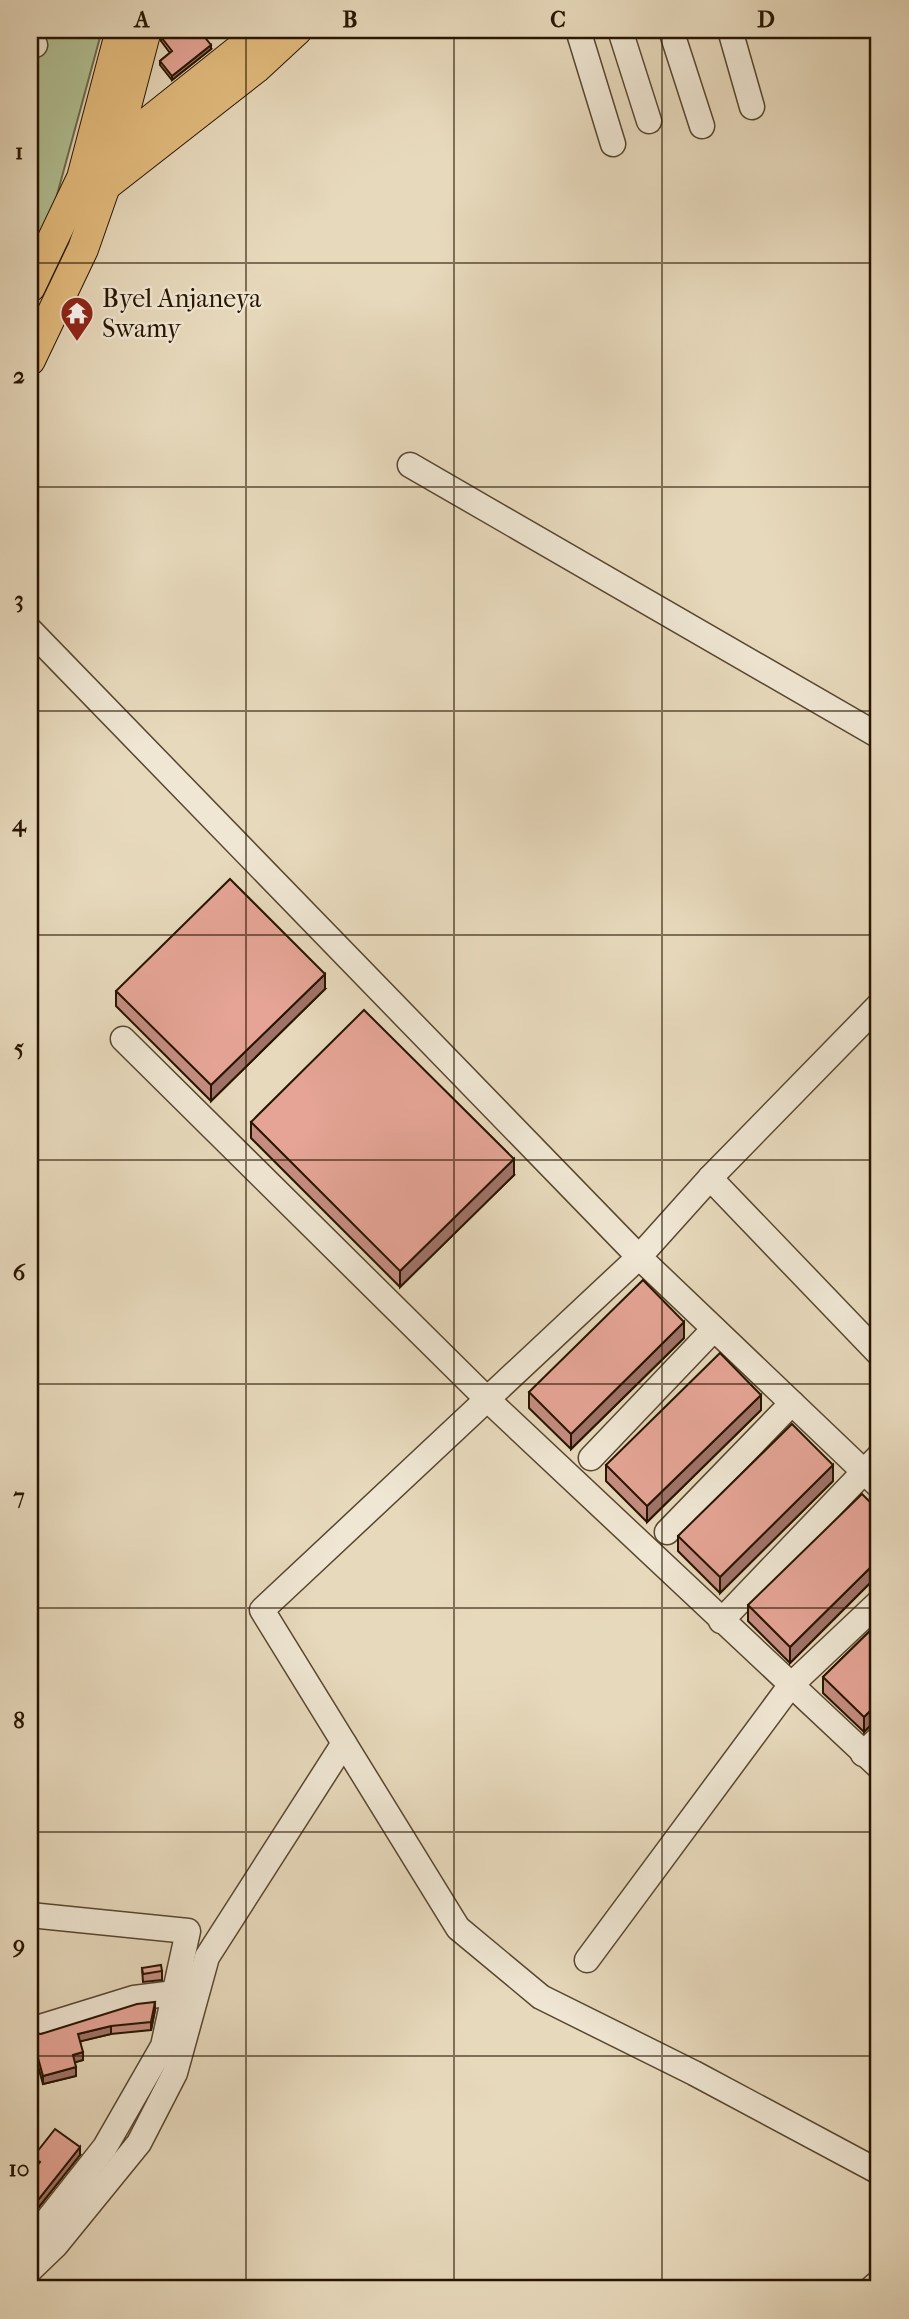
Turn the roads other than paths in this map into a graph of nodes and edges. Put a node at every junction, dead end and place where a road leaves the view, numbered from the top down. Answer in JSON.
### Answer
{"nodes":[{"id":1,"x":121,"y":30,"type":"edge"},
{"id":2,"x":146,"y":30,"type":"edge"},
{"id":3,"x":264,"y":30,"type":"edge"},
{"id":4,"x":297,"y":30,"type":"edge"},
{"id":5,"x":578,"y":30,"type":"edge"},
{"id":6,"x":620,"y":30,"type":"edge"},
{"id":7,"x":671,"y":30,"type":"edge"},
{"id":8,"x":730,"y":30,"type":"edge"},
{"id":9,"x":135,"y":73,"type":"junction"},
{"id":10,"x":172,"y":106,"type":"junction"},
{"id":11,"x":752,"y":107,"type":"dead end"},
{"id":12,"x":649,"y":121,"type":"dead end"},
{"id":13,"x":702,"y":125,"type":"dead end"},
{"id":14,"x":613,"y":144,"type":"dead end"},
{"id":15,"x":103,"y":150,"type":"junction"},
{"id":16,"x":94,"y":182,"type":"junction"},
{"id":17,"x":30,"y":288,"type":"edge"},
{"id":18,"x":30,"y":360,"type":"edge"},
{"id":19,"x":410,"y":465,"type":"dead end"},
{"id":20,"x":30,"y":630,"type":"edge"},
{"id":21,"x":879,"y":736,"type":"edge"},
{"id":22,"x":879,"y":1005,"type":"edge"},
{"id":23,"x":123,"y":1039,"type":"dead end"},
{"id":24,"x":710,"y":1178,"type":"junction"},
{"id":25,"x":639,"y":1257,"type":"junction"},
{"id":26,"x":714,"y":1329,"type":"junction"},
{"id":27,"x":879,"y":1354,"type":"edge"},
{"id":28,"x":487,"y":1399,"type":"junction"},
{"id":29,"x":792,"y":1403,"type":"junction"},
{"id":30,"x":591,"y":1458,"type":"dead end"},
{"id":31,"x":874,"y":1471,"type":"edge"},
{"id":32,"x":667,"y":1532,"type":"dead end"},
{"id":33,"x":879,"y":1602,"type":"edge"},
{"id":34,"x":721,"y":1621,"type":"junction"},
{"id":35,"x":790,"y":1686,"type":"junction"},
{"id":36,"x":344,"y":1743,"type":"junction"},
{"id":37,"x":874,"y":1753,"type":"edge"},
{"id":38,"x":30,"y":1915,"type":"edge"},
{"id":39,"x":587,"y":1960,"type":"dead end"},
{"id":40,"x":175,"y":1993,"type":"junction"},
{"id":41,"x":37,"y":2028,"type":"dead end"},
{"id":42,"x":879,"y":2172,"type":"edge"},
{"id":43,"x":30,"y":2242,"type":"edge"},
{"id":44,"x":30,"y":2270,"type":"edge"},
{"id":45,"x":879,"y":2282,"type":"edge"},
{"id":46,"x":872,"y":2289,"type":"edge"}],
"edges":[{"from":1,"to":15,"type":"main road"},
{"from":2,"to":9,"type":"main road"},
{"from":3,"to":10,"type":"main road"},
{"from":4,"to":16,"type":"main road"},
{"from":5,"to":14,"type":"street"},
{"from":6,"to":12,"type":"street"},
{"from":7,"to":13,"type":"street"},
{"from":8,"to":11,"type":"street"},
{"from":9,"to":10,"type":"main road"},
{"from":9,"to":15,"type":"main road"},
{"from":10,"to":15,"type":"main road"},
{"from":15,"to":16,"type":"main road"},
{"from":16,"to":17,"type":"main road"},
{"from":16,"to":18,"type":"main road"},
{"from":19,"to":21,"type":"street"},
{"from":20,"to":25,"type":"street"},
{"from":22,"to":24,"type":"street"},
{"from":23,"to":28,"type":"street"},
{"from":24,"to":25,"type":"street"},
{"from":24,"to":27,"type":"street"},
{"from":25,"to":26,"type":"street"},
{"from":25,"to":28,"type":"street"},
{"from":26,"to":29,"type":"street"},
{"from":26,"to":30,"type":"street"},
{"from":28,"to":34,"type":"street"},
{"from":28,"to":36,"type":"street"},
{"from":29,"to":31,"type":"street"},
{"from":29,"to":32,"type":"street"},
{"from":31,"to":34,"type":"street"},
{"from":33,"to":35,"type":"street"},
{"from":34,"to":35,"type":"street"},
{"from":35,"to":37,"type":"street"},
{"from":35,"to":39,"type":"street"},
{"from":36,"to":42,"type":"street"},
{"from":36,"to":44,"type":"street"},
{"from":38,"to":40,"type":"street"},
{"from":40,"to":41,"type":"street"},
{"from":40,"to":43,"type":"street"},
{"from":45,"to":46,"type":"street"}]}
